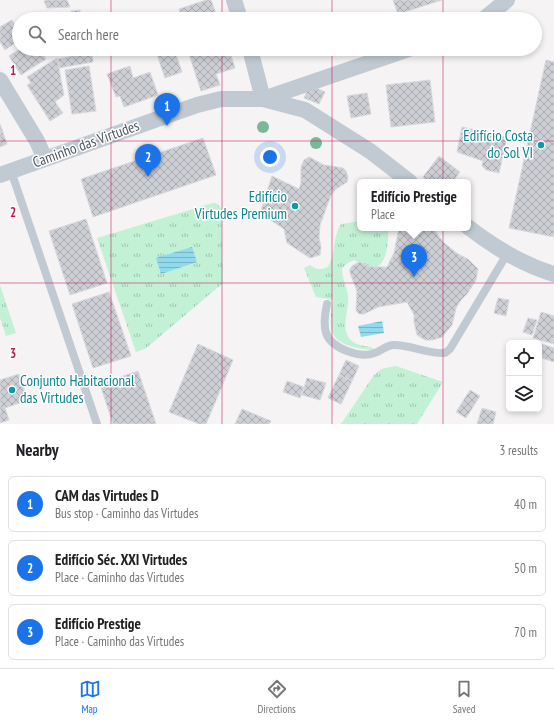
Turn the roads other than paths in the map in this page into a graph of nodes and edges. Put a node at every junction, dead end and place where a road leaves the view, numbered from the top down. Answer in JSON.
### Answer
{"nodes":[{"id":1,"x":234,"y":0,"type":"edge"},
{"id":2,"x":507,"y":0,"type":"edge"},
{"id":3,"x":238,"y":12,"type":"edge"},
{"id":4,"x":492,"y":12,"type":"edge"},
{"id":5,"x":252,"y":56,"type":"edge"},
{"id":6,"x":389,"y":56,"type":"edge"},
{"id":7,"x":0,"y":80,"type":"edge"},
{"id":8,"x":263,"y":99,"type":"junction"},
{"id":9,"x":45,"y":159,"type":"junction"},
{"id":10,"x":5,"y":173,"type":"edge"},
{"id":11,"x":406,"y":179,"type":"edge"},
{"id":12,"x":471,"y":230,"type":"edge"},
{"id":13,"x":507,"y":254,"type":"junction"},
{"id":14,"x":554,"y":274,"type":"edge"},
{"id":15,"x":327,"y":304,"type":"dead end"},
{"id":16,"x":97,"y":424,"type":"edge"}],
"edges":[{"from":1,"to":3,"type":"street"},
{"from":2,"to":4,"type":"street"},
{"from":5,"to":8,"type":"street"},
{"from":6,"to":8,"type":"street"},
{"from":7,"to":9,"type":"street"},
{"from":8,"to":9,"type":"street","name":"Caminho das Virtudes"},
{"from":8,"to":11,"type":"street","name":"Caminho das Virtudes"},
{"from":9,"to":10,"type":"street","name":"Caminho das Virtudes"},
{"from":10,"to":16,"type":"lane"},
{"from":12,"to":13,"type":"street"},
{"from":13,"to":14,"type":"street"},
{"from":13,"to":15,"type":"lane"}]}
